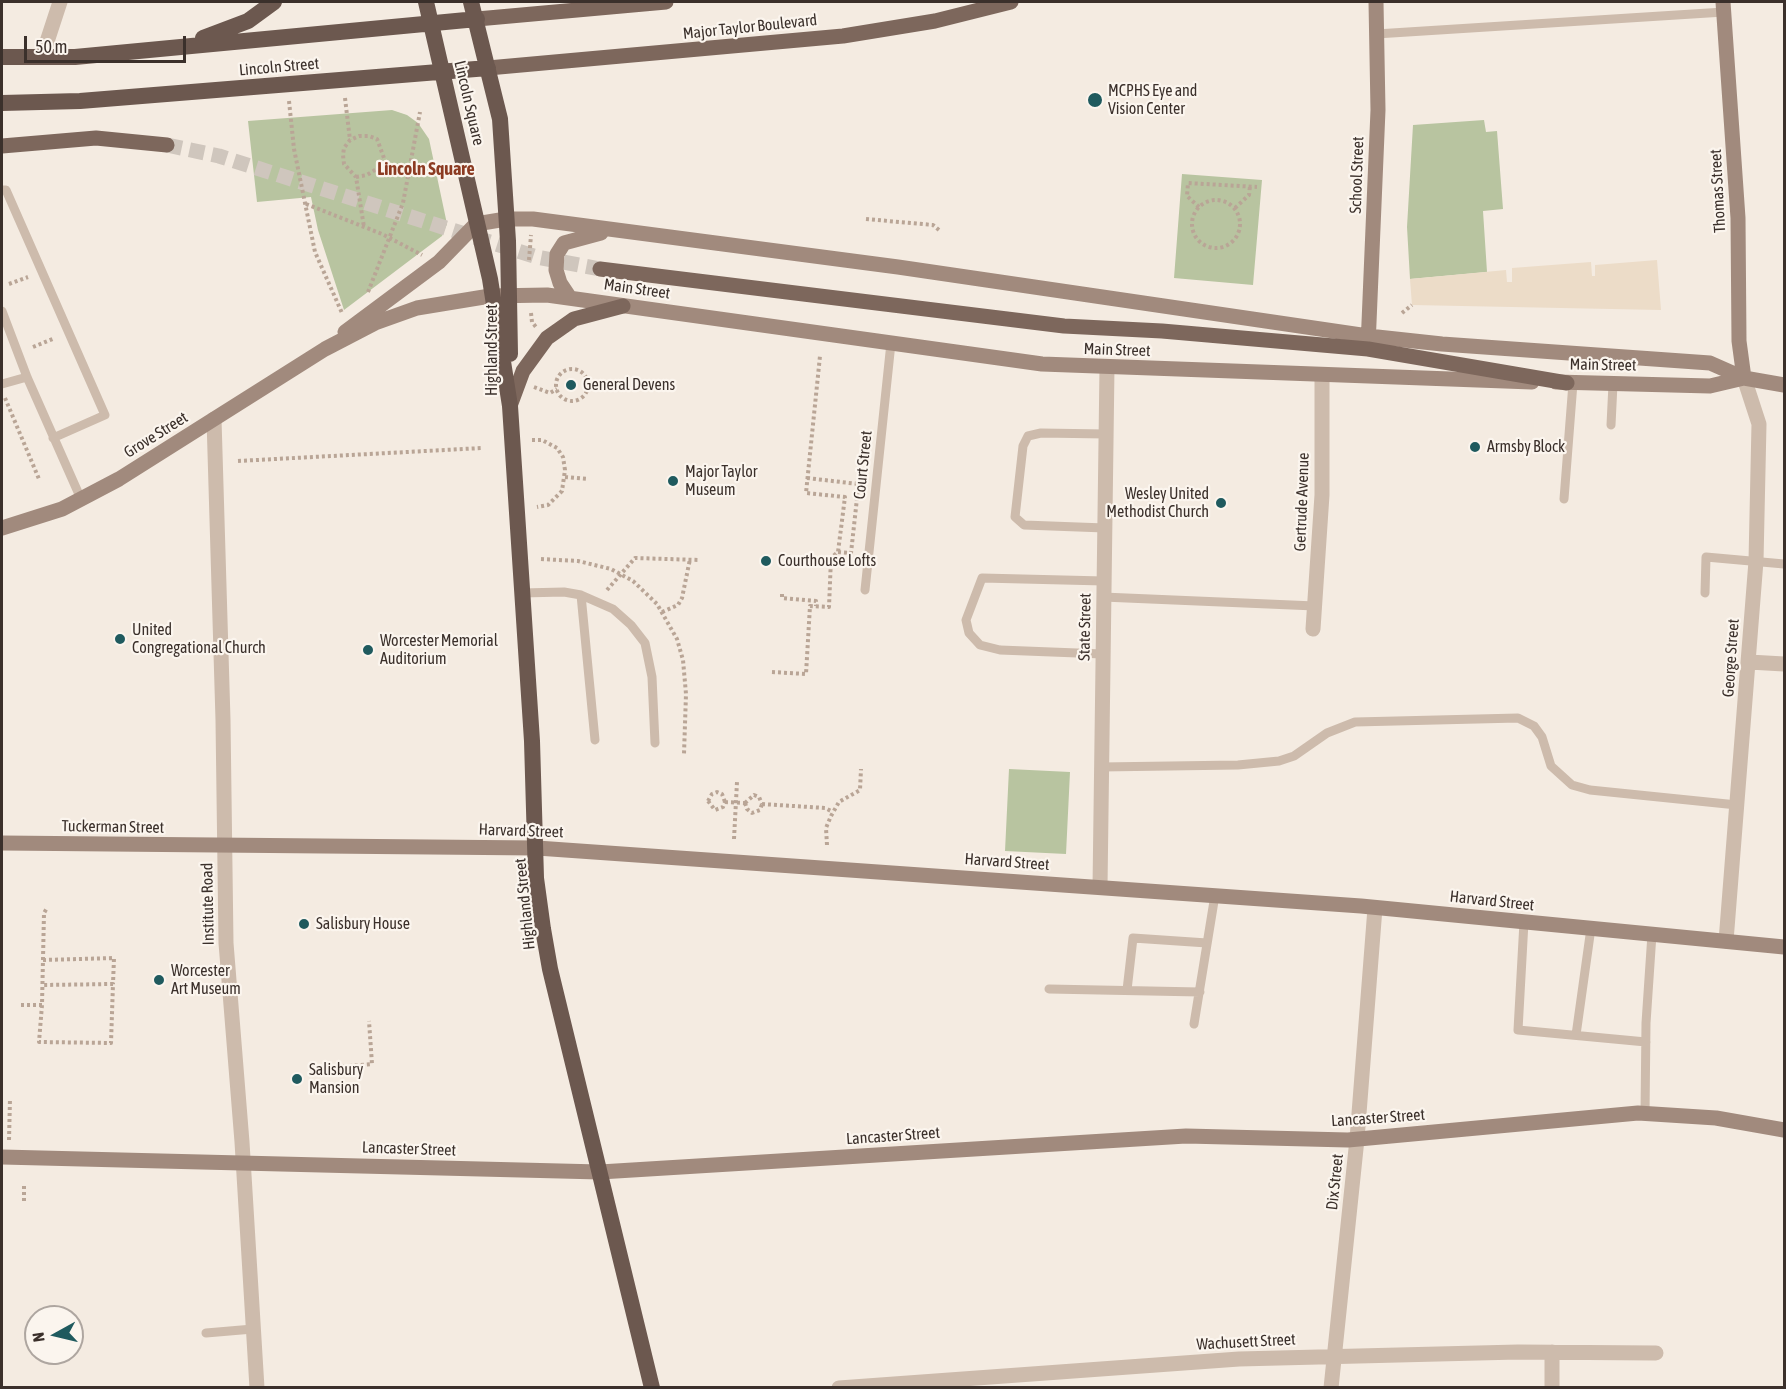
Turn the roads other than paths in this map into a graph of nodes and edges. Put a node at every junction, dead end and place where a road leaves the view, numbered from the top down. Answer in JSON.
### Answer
{"nodes":[{"id":1,"x":60,"y":2,"type":"edge"},
{"id":2,"x":274,"y":2,"type":"edge"},
{"id":3,"x":426,"y":2,"type":"edge"},
{"id":4,"x":471,"y":2,"type":"edge"},
{"id":5,"x":666,"y":2,"type":"edge"},
{"id":6,"x":1011,"y":2,"type":"edge"},
{"id":7,"x":1376,"y":2,"type":"edge"},
{"id":8,"x":1723,"y":7,"type":"edge"},
{"id":9,"x":477,"y":19,"type":"junction"},
{"id":10,"x":431,"y":24,"type":"junction"},
{"id":11,"x":1376,"y":34,"type":"junction"},
{"id":12,"x":164,"y":49,"type":"junction"},
{"id":13,"x":2,"y":57,"type":"edge"},
{"id":14,"x":42,"y":57,"type":"junction"},
{"id":15,"x":488,"y":68,"type":"junction"},
{"id":16,"x":443,"y":72,"type":"junction"},
{"id":17,"x":3,"y":104,"type":"edge"},
{"id":18,"x":167,"y":145,"type":"tunnel mouth"},
{"id":19,"x":2,"y":146,"type":"edge"},
{"id":20,"x":2,"y":190,"type":"edge"},
{"id":21,"x":506,"y":219,"type":"junction"},
{"id":22,"x":476,"y":224,"type":"junction"},
{"id":23,"x":613,"y":231,"type":"junction"},
{"id":24,"x":600,"y":269,"type":"tunnel mouth"},
{"id":25,"x":510,"y":294,"type":"junction"},
{"id":26,"x":493,"y":296,"type":"junction"},
{"id":27,"x":570,"y":298,"type":"junction"},
{"id":28,"x":623,"y":306,"type":"junction"},
{"id":29,"x":2,"y":311,"type":"edge"},
{"id":30,"x":891,"y":343,"type":"junction"},
{"id":31,"x":1368,"y":343,"type":"junction"},
{"id":32,"x":320,"y":353,"type":"junction"},
{"id":33,"x":1107,"y":367,"type":"junction"},
{"id":34,"x":1322,"y":376,"type":"junction"},
{"id":35,"x":27,"y":377,"type":"junction"},
{"id":36,"x":1744,"y":378,"type":"junction"},
{"id":37,"x":1570,"y":383,"type":"junction"},
{"id":38,"x":1613,"y":384,"type":"junction"},
{"id":39,"x":1785,"y":385,"type":"edge"},
{"id":40,"x":3,"y":389,"type":"edge"},
{"id":41,"x":510,"y":406,"type":"junction"},
{"id":42,"x":214,"y":419,"type":"junction"},
{"id":43,"x":1611,"y":425,"type":"dead end"},
{"id":44,"x":1106,"y":434,"type":"junction"},
{"id":45,"x":53,"y":438,"type":"junction"},
{"id":46,"x":81,"y":499,"type":"junction"},
{"id":47,"x":1564,"y":499,"type":"dead end"},
{"id":48,"x":2,"y":528,"type":"edge"},
{"id":49,"x":1105,"y":528,"type":"junction"},
{"id":50,"x":1756,"y":561,"type":"junction"},
{"id":51,"x":1785,"y":564,"type":"edge"},
{"id":52,"x":1104,"y":581,"type":"junction"},
{"id":53,"x":865,"y":590,"type":"dead end"},
{"id":54,"x":522,"y":593,"type":"junction"},
{"id":55,"x":1705,"y":593,"type":"dead end"},
{"id":56,"x":581,"y":595,"type":"junction"},
{"id":57,"x":1103,"y":597,"type":"junction"},
{"id":58,"x":1315,"y":606,"type":"junction"},
{"id":59,"x":1313,"y":629,"type":"dead end"},
{"id":60,"x":1103,"y":654,"type":"junction"},
{"id":61,"x":1749,"y":662,"type":"junction"},
{"id":62,"x":1785,"y":664,"type":"edge"},
{"id":63,"x":595,"y":740,"type":"dead end"},
{"id":64,"x":655,"y":743,"type":"dead end"},
{"id":65,"x":1101,"y":767,"type":"junction"},
{"id":66,"x":1737,"y":805,"type":"junction"},
{"id":67,"x":2,"y":843,"type":"edge"},
{"id":68,"x":225,"y":846,"type":"junction"},
{"id":69,"x":537,"y":848,"type":"junction"},
{"id":70,"x":1100,"y":887,"type":"junction"},
{"id":71,"x":1215,"y":895,"type":"junction"},
{"id":72,"x":1375,"y":908,"type":"junction"},
{"id":73,"x":1524,"y":922,"type":"junction"},
{"id":74,"x":1591,"y":928,"type":"junction"},
{"id":75,"x":1652,"y":934,"type":"junction"},
{"id":76,"x":1726,"y":941,"type":"junction"},
{"id":77,"x":1207,"y":943,"type":"junction"},
{"id":78,"x":1785,"y":947,"type":"edge"},
{"id":79,"x":1049,"y":989,"type":"dead end"},
{"id":80,"x":1127,"y":990,"type":"junction"},
{"id":81,"x":1200,"y":992,"type":"junction"},
{"id":82,"x":1194,"y":1024,"type":"dead end"},
{"id":83,"x":1576,"y":1035,"type":"junction"},
{"id":84,"x":1646,"y":1042,"type":"junction"},
{"id":85,"x":1645,"y":1114,"type":"junction"},
{"id":86,"x":1785,"y":1130,"type":"edge"},
{"id":87,"x":1357,"y":1139,"type":"junction"},
{"id":88,"x":2,"y":1157,"type":"edge"},
{"id":89,"x":243,"y":1161,"type":"junction"},
{"id":90,"x":600,"y":1172,"type":"junction"},
{"id":91,"x":253,"y":1329,"type":"junction"},
{"id":92,"x":206,"y":1333,"type":"dead end"},
{"id":93,"x":1552,"y":1352,"type":"junction"},
{"id":94,"x":1656,"y":1353,"type":"dead end"},
{"id":95,"x":1334,"y":1356,"type":"junction"},
{"id":96,"x":257,"y":1388,"type":"edge"},
{"id":97,"x":652,"y":1388,"type":"edge"},
{"id":98,"x":839,"y":1388,"type":"edge"},
{"id":99,"x":1331,"y":1388,"type":"edge"},
{"id":100,"x":1552,"y":1388,"type":"edge"}],
"edges":[{"from":1,"to":14,"type":"street"},
{"from":2,"to":12,"type":"highway"},
{"from":3,"to":10,"type":"highway","name":"Lincoln Square"},
{"from":4,"to":9,"type":"highway","name":"Lincoln Square"},
{"from":5,"to":9,"type":"main road"},
{"from":6,"to":15,"type":"main road","name":"Major Taylor Boulevard"},
{"from":7,"to":11,"type":"main road","name":"School Street"},
{"from":8,"to":11,"type":"lane"},
{"from":8,"to":36,"type":"main road","name":"Thomas Street"},
{"from":9,"to":10,"type":"highway"},
{"from":9,"to":15,"type":"highway","name":"Lincoln Square"},
{"from":10,"to":12,"type":"highway","name":"Lincoln Street"},
{"from":10,"to":16,"type":"highway","name":"Lincoln Square"},
{"from":11,"to":31,"type":"main road","name":"School Street"},
{"from":12,"to":14,"type":"highway","name":"Lincoln Street"},
{"from":13,"to":14,"type":"highway","name":"Lincoln Street"},
{"from":15,"to":16,"type":"highway","name":"Lincoln Street"},
{"from":15,"to":21,"type":"highway","name":"Lincoln Square"},
{"from":16,"to":17,"type":"highway","name":"Lincoln Street"},
{"from":16,"to":22,"type":"highway","name":"Lincoln Square"},
{"from":18,"to":19,"type":"main road"},
{"from":20,"to":45,"type":"lane"},
{"from":21,"to":22,"type":"main road"},
{"from":21,"to":23,"type":"main road","name":"Main Street"},
{"from":21,"to":25,"type":"highway","name":"Lincoln Square"},
{"from":22,"to":26,"type":"highway","name":"Lincoln Square"},
{"from":22,"to":32,"type":"main road","name":"Grove Street"},
{"from":23,"to":27,"type":"main road"},
{"from":23,"to":31,"type":"main road","name":"Main Street"},
{"from":24,"to":31,"type":"main road"},
{"from":25,"to":26,"type":"main road","name":"Main Street"},
{"from":25,"to":27,"type":"main road","name":"Main Street"},
{"from":25,"to":41,"type":"highway","name":"Highland Street"},
{"from":26,"to":32,"type":"main road","name":"Grove Street"},
{"from":26,"to":41,"type":"highway","name":"Highland Street"},
{"from":27,"to":28,"type":"main road","name":"Main Street"},
{"from":28,"to":30,"type":"main road","name":"Main Street"},
{"from":28,"to":41,"type":"main road"},
{"from":29,"to":35,"type":"lane"},
{"from":30,"to":33,"type":"main road","name":"Main Street"},
{"from":30,"to":53,"type":"lane","name":"Court Street"},
{"from":31,"to":36,"type":"main road","name":"Main Street"},
{"from":31,"to":37,"type":"main road"},
{"from":32,"to":42,"type":"main road","name":"Grove Street"},
{"from":33,"to":34,"type":"main road","name":"Main Street"},
{"from":33,"to":44,"type":"street","name":"State Street"},
{"from":34,"to":37,"type":"main road","name":"Main Street"},
{"from":34,"to":58,"type":"street","name":"Gertrude Avenue"},
{"from":35,"to":40,"type":"lane"},
{"from":35,"to":45,"type":"lane"},
{"from":36,"to":38,"type":"main road","name":"Main Street"},
{"from":36,"to":39,"type":"main road","name":"Main Street"},
{"from":36,"to":50,"type":"street","name":"George Street"},
{"from":37,"to":38,"type":"main road","name":"Main Street"},
{"from":37,"to":47,"type":"lane"},
{"from":38,"to":43,"type":"lane"},
{"from":41,"to":54,"type":"highway","name":"Highland Street"},
{"from":42,"to":46,"type":"main road","name":"Grove Street"},
{"from":42,"to":68,"type":"street","name":"Institute Road"},
{"from":44,"to":49,"type":"street","name":"State Street"},
{"from":44,"to":49,"type":"lane"},
{"from":45,"to":46,"type":"lane"},
{"from":46,"to":48,"type":"main road","name":"Grove Street"},
{"from":49,"to":52,"type":"street","name":"State Street"},
{"from":50,"to":51,"type":"lane"},
{"from":50,"to":55,"type":"lane"},
{"from":50,"to":61,"type":"street","name":"George Street"},
{"from":52,"to":57,"type":"street","name":"State Street"},
{"from":52,"to":60,"type":"lane"},
{"from":54,"to":56,"type":"lane"},
{"from":54,"to":69,"type":"highway","name":"Highland Street"},
{"from":56,"to":63,"type":"lane"},
{"from":56,"to":64,"type":"lane"},
{"from":57,"to":58,"type":"lane"},
{"from":57,"to":60,"type":"street","name":"State Street"},
{"from":58,"to":59,"type":"street","name":"Gertrude Avenue"},
{"from":60,"to":65,"type":"street","name":"State Street"},
{"from":61,"to":62,"type":"street"},
{"from":61,"to":66,"type":"street","name":"George Street"},
{"from":65,"to":66,"type":"lane"},
{"from":65,"to":70,"type":"street","name":"State Street"},
{"from":66,"to":76,"type":"street","name":"George Street"},
{"from":67,"to":68,"type":"main road","name":"Tuckerman Street"},
{"from":68,"to":69,"type":"main road","name":"Harvard Street"},
{"from":68,"to":89,"type":"street","name":"Institute Road"},
{"from":69,"to":70,"type":"main road","name":"Harvard Street"},
{"from":69,"to":90,"type":"highway","name":"Highland Street"},
{"from":70,"to":71,"type":"main road","name":"Harvard Street"},
{"from":71,"to":72,"type":"main road","name":"Harvard Street"},
{"from":71,"to":77,"type":"lane"},
{"from":72,"to":73,"type":"main road","name":"Harvard Street"},
{"from":72,"to":87,"type":"street","name":"Dix Street"},
{"from":73,"to":74,"type":"main road","name":"Harvard Street"},
{"from":73,"to":83,"type":"lane"},
{"from":74,"to":75,"type":"main road","name":"Harvard Street"},
{"from":74,"to":83,"type":"lane"},
{"from":75,"to":76,"type":"main road","name":"Harvard Street"},
{"from":75,"to":84,"type":"lane"},
{"from":76,"to":78,"type":"main road","name":"Harvard Street"},
{"from":77,"to":80,"type":"lane"},
{"from":77,"to":81,"type":"lane"},
{"from":79,"to":80,"type":"lane"},
{"from":80,"to":81,"type":"lane"},
{"from":81,"to":82,"type":"lane"},
{"from":83,"to":84,"type":"lane"},
{"from":84,"to":85,"type":"lane"},
{"from":85,"to":86,"type":"main road","name":"Lancaster Street"},
{"from":85,"to":87,"type":"main road","name":"Lancaster Street"},
{"from":87,"to":90,"type":"main road","name":"Lancaster Street"},
{"from":87,"to":95,"type":"street","name":"Dix Street"},
{"from":88,"to":89,"type":"main road","name":"Lancaster Street"},
{"from":89,"to":90,"type":"main road","name":"Lancaster Street"},
{"from":89,"to":91,"type":"street","name":"Institute Road"},
{"from":90,"to":97,"type":"highway","name":"Highland Street"},
{"from":91,"to":92,"type":"lane"},
{"from":91,"to":96,"type":"street","name":"Institute Road"},
{"from":93,"to":94,"type":"street","name":"Wachusett Street"},
{"from":93,"to":95,"type":"street","name":"Wachusett Street"},
{"from":93,"to":100,"type":"street"},
{"from":95,"to":98,"type":"street","name":"Wachusett Street"},
{"from":95,"to":99,"type":"street","name":"Dix Street"}]}
